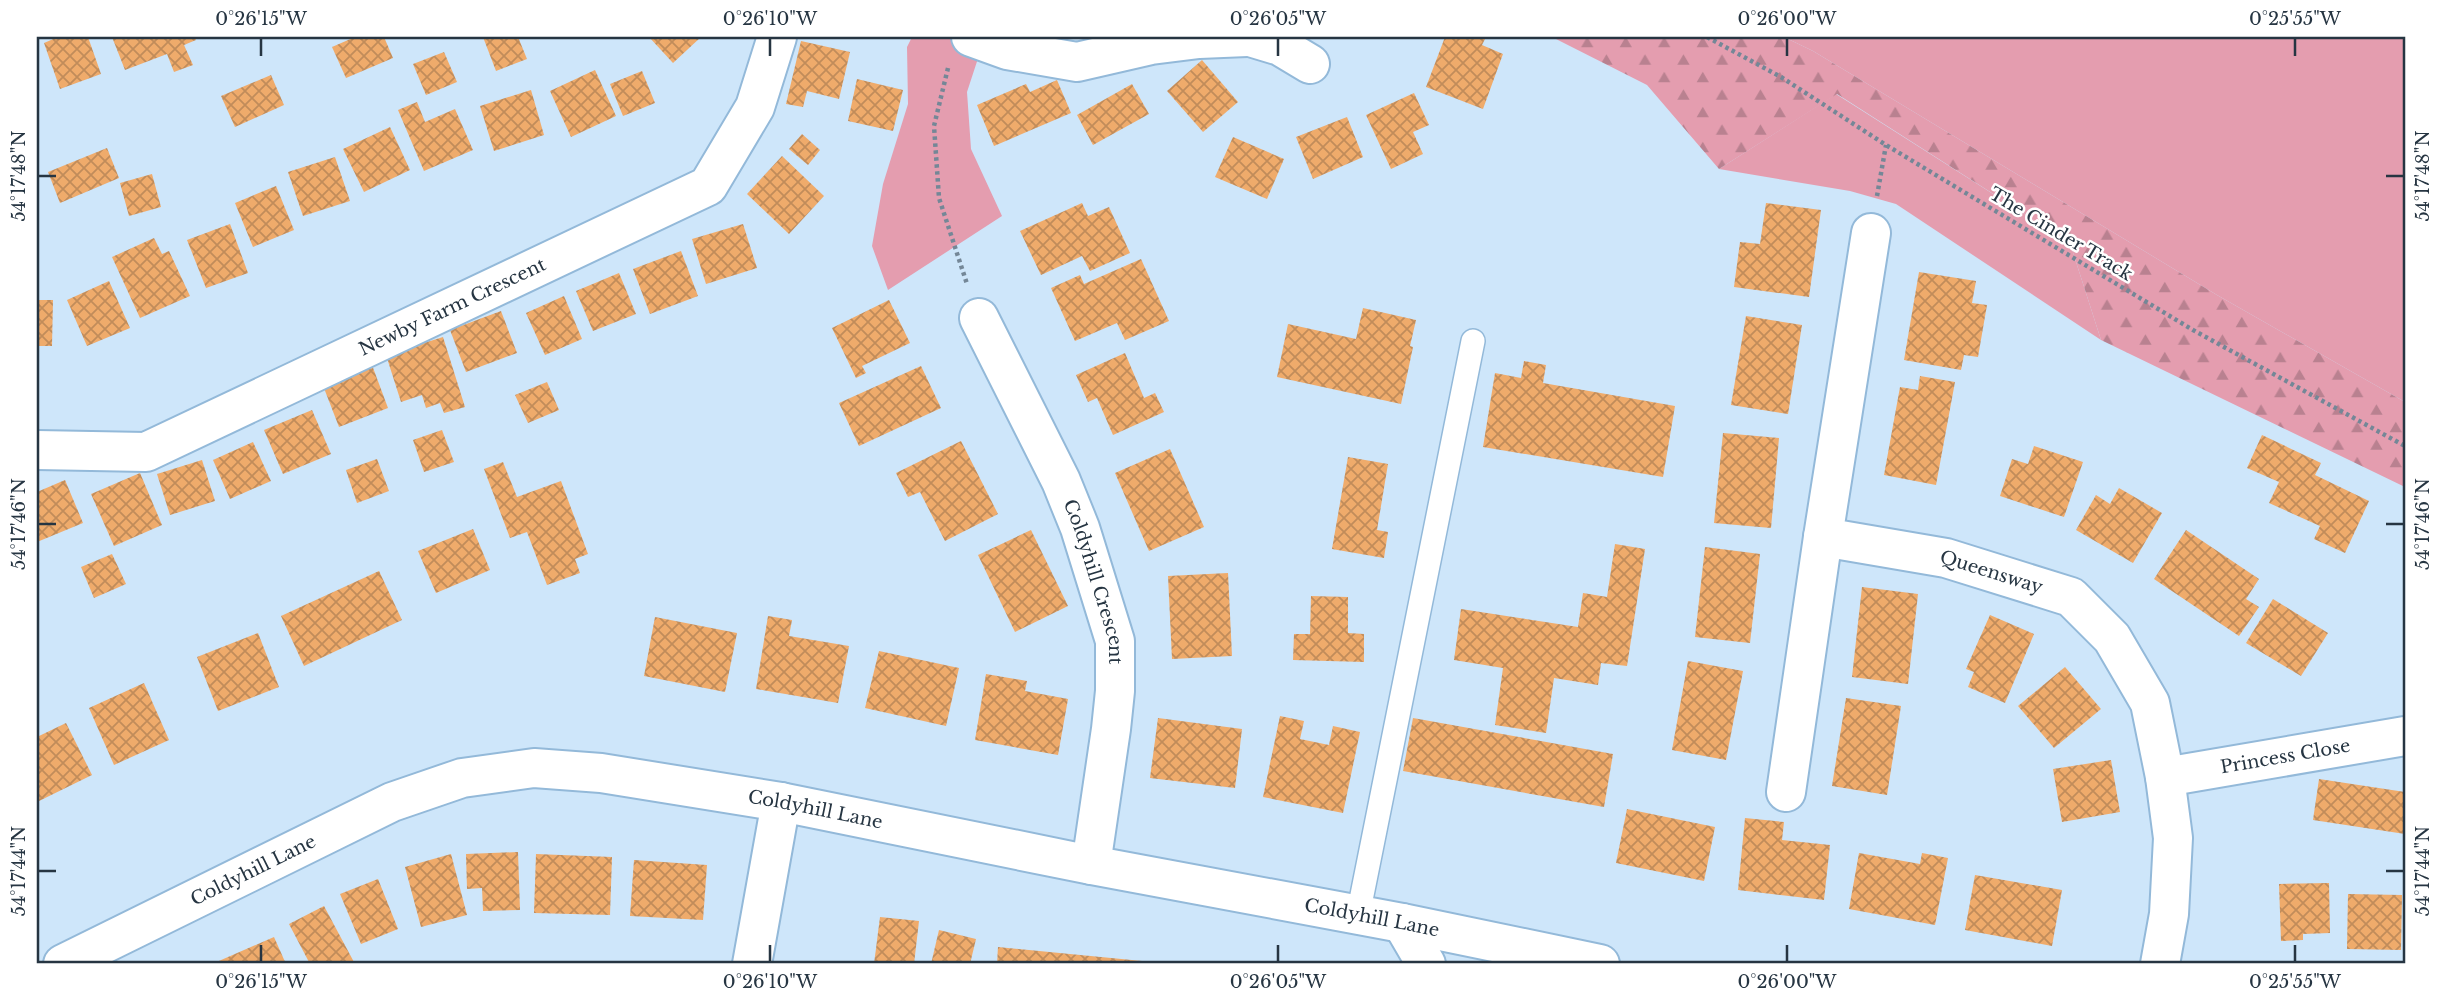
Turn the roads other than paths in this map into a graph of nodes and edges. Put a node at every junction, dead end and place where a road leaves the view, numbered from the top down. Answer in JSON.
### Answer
{"nodes":[{"id":1,"x":777,"y":37,"type":"edge"},
{"id":2,"x":1249,"y":37,"type":"edge"},
{"id":3,"x":961,"y":48,"type":"edge"},
{"id":4,"x":1310,"y":64,"type":"dead end"},
{"id":5,"x":1871,"y":233,"type":"road end"},
{"id":6,"x":979,"y":318,"type":"road end"},
{"id":7,"x":1473,"y":341,"type":"dead end"},
{"id":8,"x":37,"y":450,"type":"edge"},
{"id":9,"x":1823,"y":537,"type":"junction"},
{"id":10,"x":2405,"y":736,"type":"edge"},
{"id":11,"x":2165,"y":777,"type":"junction"},
{"id":12,"x":1786,"y":792,"type":"dead end"},
{"id":13,"x":780,"y":802,"type":"junction"},
{"id":14,"x":1091,"y":865,"type":"junction"},
{"id":15,"x":1358,"y":915,"type":"junction"},
{"id":16,"x":1402,"y":923,"type":"junction"},
{"id":17,"x":63,"y":964,"type":"edge"},
{"id":18,"x":752,"y":964,"type":"edge"},
{"id":19,"x":1426,"y":964,"type":"edge"},
{"id":20,"x":1600,"y":964,"type":"edge"},
{"id":21,"x":2160,"y":964,"type":"edge"}],
"edges":[{"from":1,"to":8,"type":"street","name":"Newby Farm Crescent"},
{"from":2,"to":3,"type":"street"},
{"from":2,"to":4,"type":"street"},
{"from":5,"to":9,"type":"street"},
{"from":6,"to":14,"type":"street","name":"Coldyhill Crescent"},
{"from":7,"to":15,"type":"lane"},
{"from":9,"to":11,"type":"street","name":"Queensway"},
{"from":9,"to":12,"type":"street"},
{"from":10,"to":11,"type":"street","name":"Princess Close"},
{"from":11,"to":21,"type":"street","name":"Queensway"},
{"from":13,"to":14,"type":"street","name":"Coldyhill Lane"},
{"from":13,"to":17,"type":"street","name":"Coldyhill Lane"},
{"from":13,"to":18,"type":"street"},
{"from":14,"to":15,"type":"street","name":"Coldyhill Lane"},
{"from":15,"to":16,"type":"street","name":"Coldyhill Lane"},
{"from":16,"to":19,"type":"street"},
{"from":16,"to":20,"type":"street","name":"Coldyhill Lane"}]}
